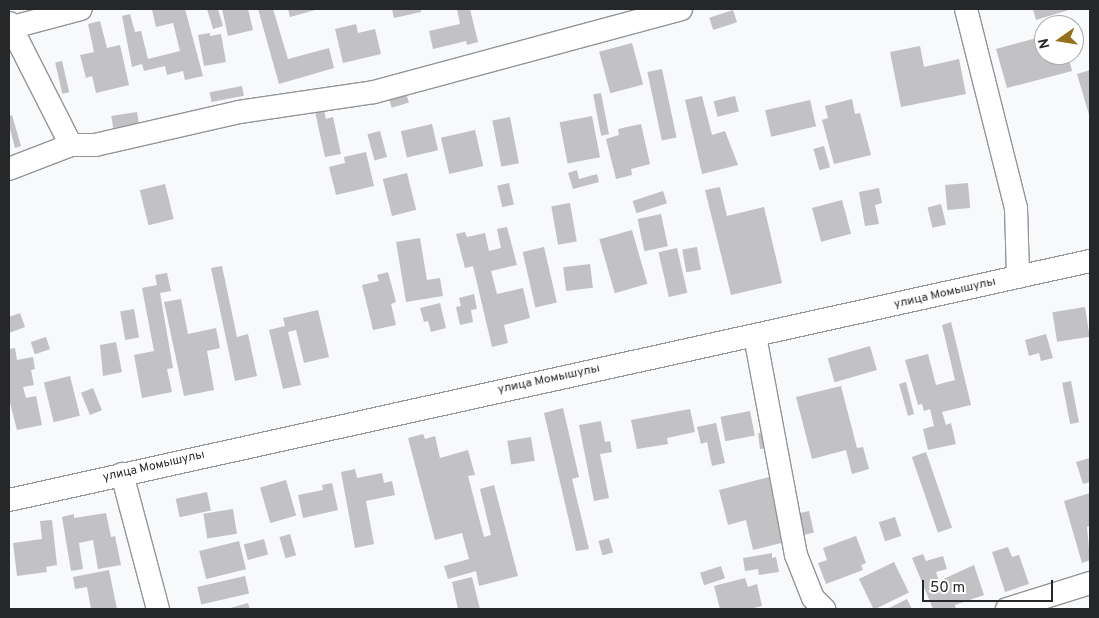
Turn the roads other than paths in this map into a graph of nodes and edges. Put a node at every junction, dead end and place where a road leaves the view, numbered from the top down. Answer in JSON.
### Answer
{"nodes":[{"id":1,"x":81,"y":9,"type":"edge"},
{"id":2,"x":682,"y":9,"type":"edge"},
{"id":3,"x":966,"y":9,"type":"edge"},
{"id":4,"x":9,"y":26,"type":"edge"},
{"id":5,"x":71,"y":145,"type":"junction"},
{"id":6,"x":9,"y":169,"type":"edge"},
{"id":7,"x":1090,"y":261,"type":"edge"},
{"id":8,"x":1018,"y":277,"type":"junction"},
{"id":9,"x":755,"y":336,"type":"junction"},
{"id":10,"x":122,"y":474,"type":"junction"},
{"id":11,"x":9,"y":500,"type":"edge"},
{"id":12,"x":1090,"y":583,"type":"edge"},
{"id":13,"x":158,"y":609,"type":"edge"},
{"id":14,"x":824,"y":609,"type":"edge"},
{"id":15,"x":1007,"y":609,"type":"edge"}],
"edges":[{"from":1,"to":4,"type":"street"},
{"from":2,"to":5,"type":"street"},
{"from":3,"to":8,"type":"street"},
{"from":4,"to":5,"type":"street"},
{"from":5,"to":6,"type":"street"},
{"from":7,"to":8,"type":"street","name":"улица Момышулы"},
{"from":8,"to":9,"type":"street","name":"улица Момышулы"},
{"from":9,"to":10,"type":"street","name":"улица Момышулы"},
{"from":9,"to":14,"type":"street"},
{"from":10,"to":11,"type":"street","name":"улица Момышулы"},
{"from":10,"to":13,"type":"street"},
{"from":12,"to":15,"type":"street"}]}
